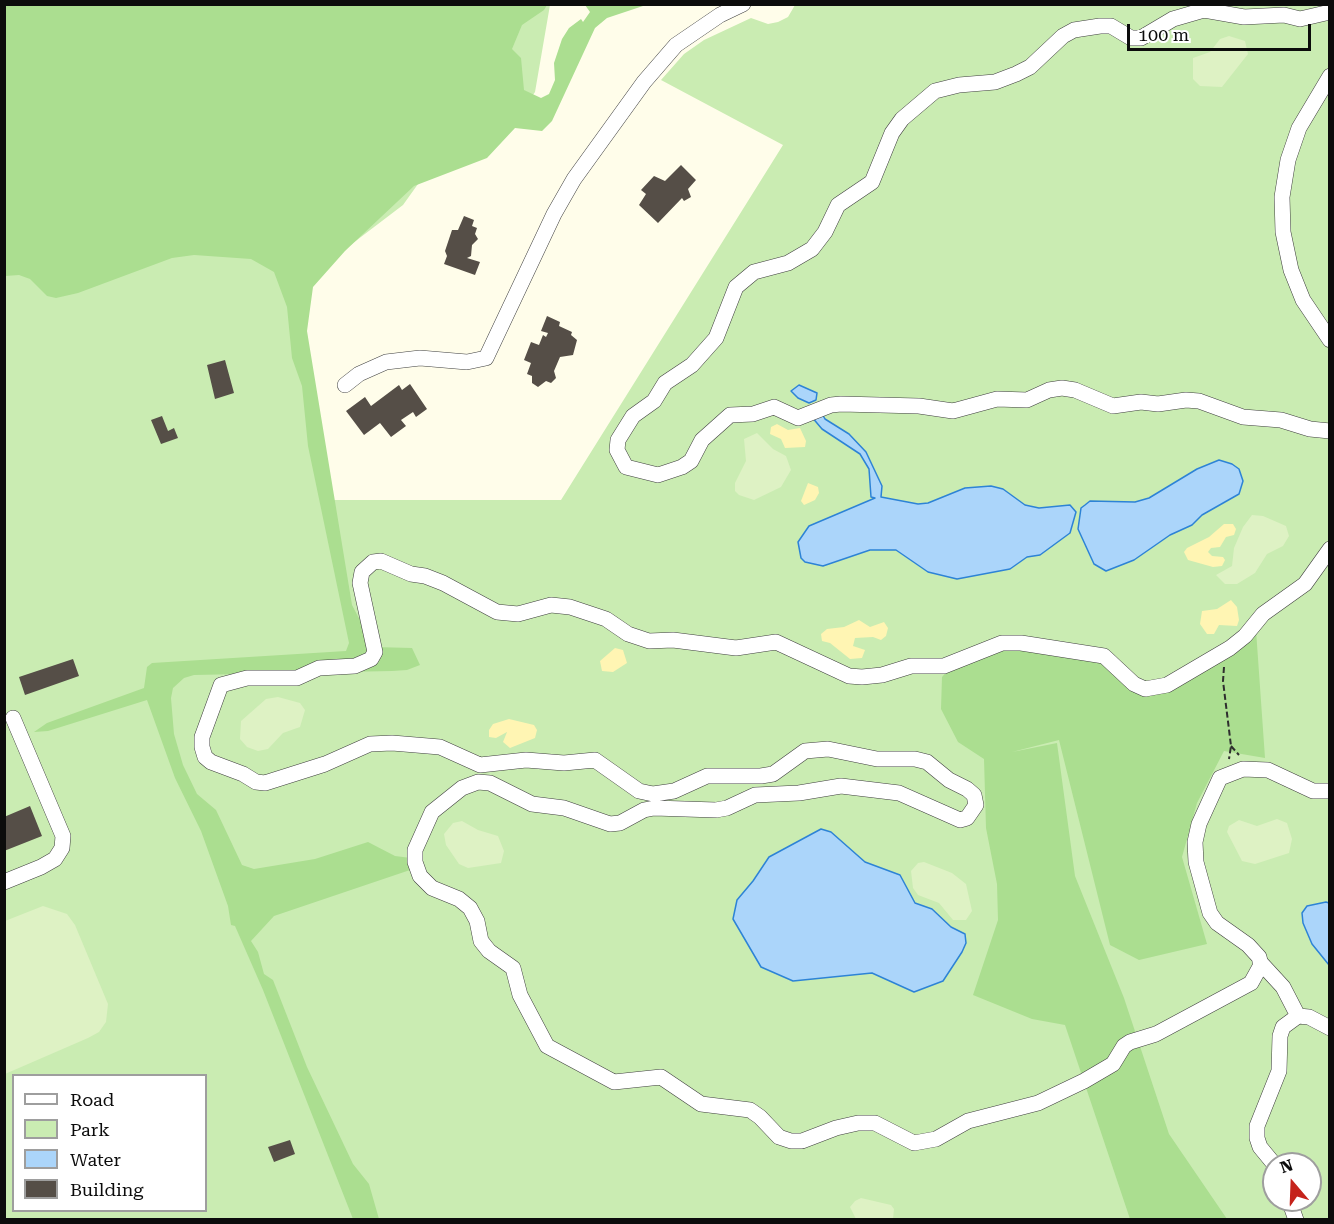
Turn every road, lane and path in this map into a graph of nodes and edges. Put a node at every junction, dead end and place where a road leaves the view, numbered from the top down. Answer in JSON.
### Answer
{"nodes":[{"id":1,"x":743,"y":4,"type":"edge"},
{"id":2,"x":1329,"y":12,"type":"edge"},
{"id":3,"x":1329,"y":76,"type":"edge"},
{"id":4,"x":1329,"y":340,"type":"edge"},
{"id":5,"x":345,"y":385,"type":"dead end"},
{"id":6,"x":1329,"y":431,"type":"edge"},
{"id":7,"x":1329,"y":549,"type":"edge"},
{"id":8,"x":1230,"y":648,"type":"junction"},
{"id":9,"x":13,"y":718,"type":"dead end"},
{"id":10,"x":1220,"y":778,"type":"junction"},
{"id":11,"x":1329,"y":791,"type":"edge"},
{"id":12,"x":4,"y":882,"type":"edge"},
{"id":13,"x":1260,"y":962,"type":"junction"},
{"id":14,"x":1298,"y":1016,"type":"junction"},
{"id":15,"x":1329,"y":1029,"type":"edge"},
{"id":16,"x":1264,"y":1152,"type":"edge"}],
"edges":[{"from":1,"to":5,"type":"street"},
{"from":2,"to":6,"type":"street"},
{"from":3,"to":4,"type":"street"},
{"from":7,"to":8,"type":"street"},
{"from":8,"to":10,"type":"path"},
{"from":8,"to":13,"type":"street"},
{"from":9,"to":12,"type":"street"},
{"from":10,"to":11,"type":"street"},
{"from":10,"to":13,"type":"street"},
{"from":13,"to":14,"type":"street"},
{"from":14,"to":15,"type":"street"},
{"from":14,"to":16,"type":"street"}]}
